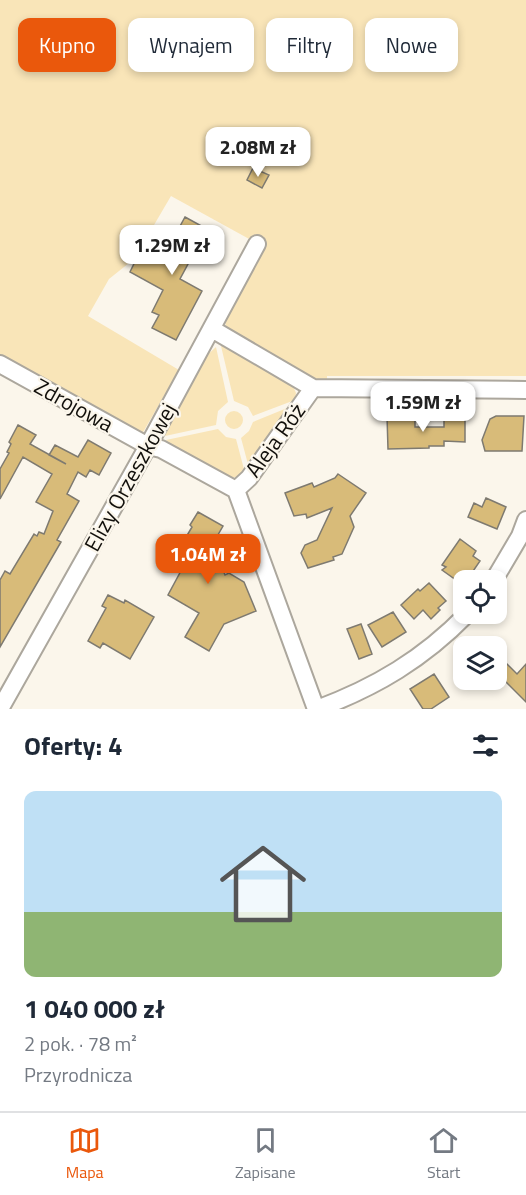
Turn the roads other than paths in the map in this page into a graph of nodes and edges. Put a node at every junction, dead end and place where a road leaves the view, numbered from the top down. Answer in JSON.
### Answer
{"nodes":[{"id":1,"x":257,"y":244,"type":"dead end"},
{"id":2,"x":212,"y":329,"type":"junction"},
{"id":3,"x":0,"y":364,"type":"edge"},
{"id":4,"x":313,"y":388,"type":"junction"},
{"id":5,"x":526,"y":390,"type":"edge"},
{"id":6,"x":148,"y":446,"type":"junction"},
{"id":7,"x":236,"y":490,"type":"junction"},
{"id":8,"x":526,"y":520,"type":"edge"},
{"id":9,"x":500,"y":570,"type":"edge"},
{"id":10,"x":457,"y":624,"type":"edge"},
{"id":11,"x":0,"y":709,"type":"edge"},
{"id":12,"x":316,"y":709,"type":"edge"}],
"edges":[{"from":1,"to":2,"type":"street","name":"Elizy Orzeszkowej"},
{"from":2,"to":4,"type":"street","name":"Aleja Róż"},
{"from":2,"to":6,"type":"street","name":"Elizy Orzeszkowej"},
{"from":3,"to":6,"type":"street","name":"Zdrojowa"},
{"from":4,"to":5,"type":"street","name":"Aleja Róż"},
{"from":4,"to":7,"type":"street","name":"Aleja Róż"},
{"from":6,"to":7,"type":"street","name":"Zdrojowa"},
{"from":6,"to":11,"type":"street","name":"Elizy Orzeszkowej"},
{"from":7,"to":12,"type":"street"},
{"from":8,"to":9,"type":"street"},
{"from":10,"to":12,"type":"street"}]}
